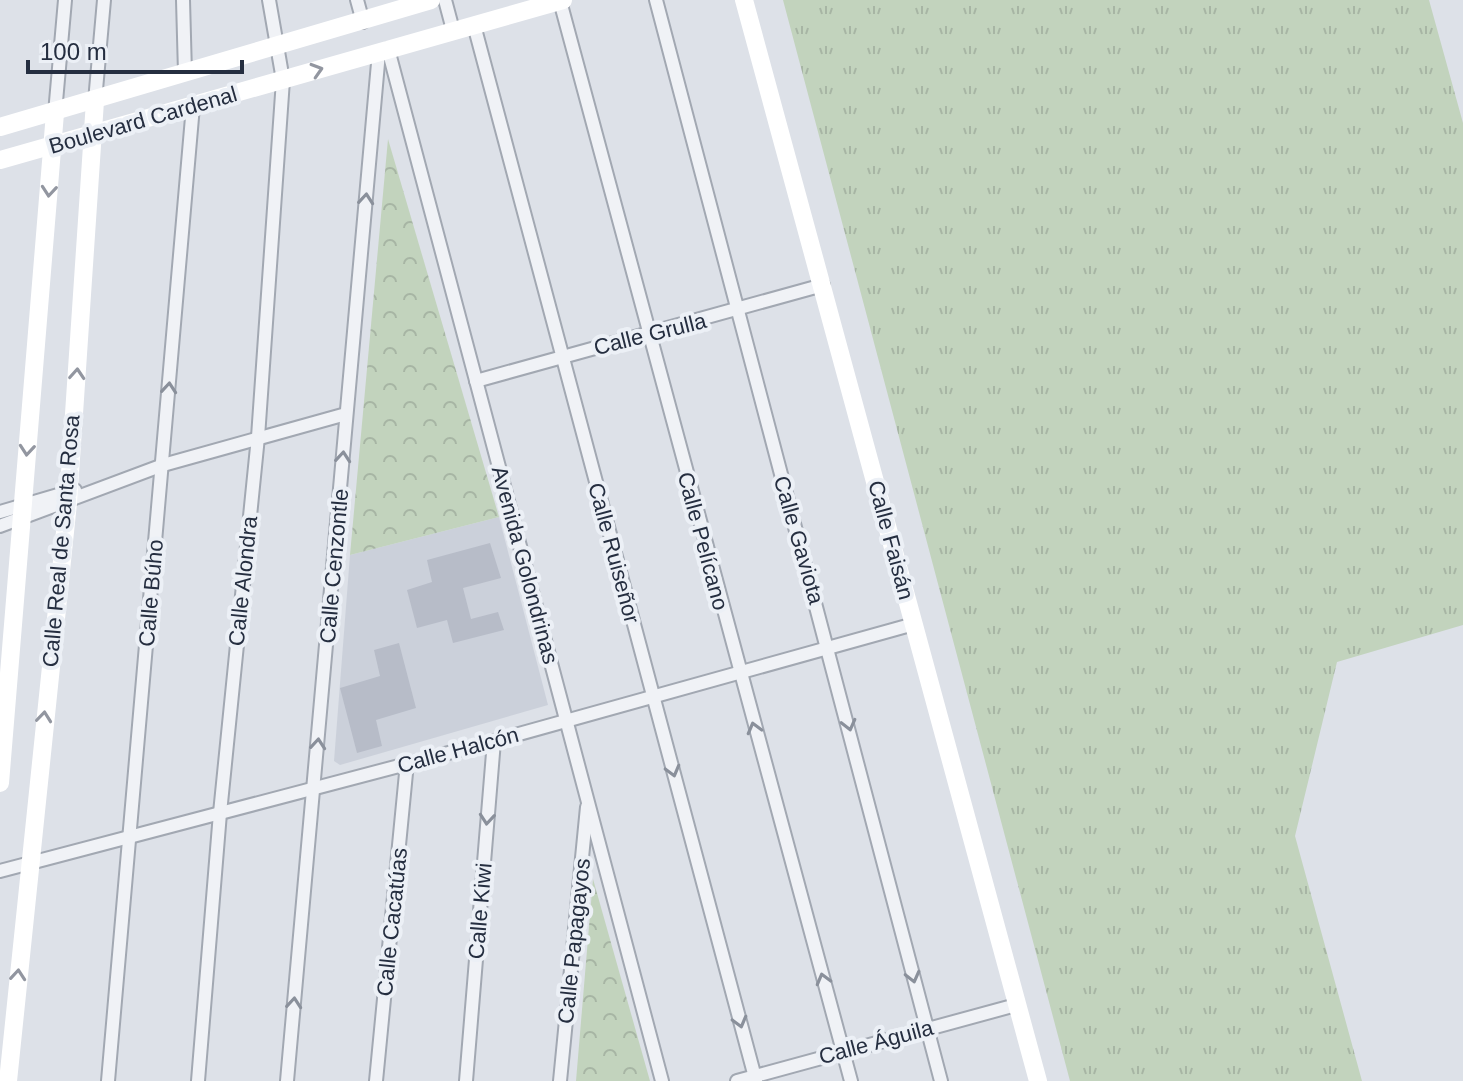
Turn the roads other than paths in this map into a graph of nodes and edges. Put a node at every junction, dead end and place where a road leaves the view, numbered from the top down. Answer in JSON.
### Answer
{"nodes":[{"id":1,"x":65,"y":0,"type":"edge"},
{"id":2,"x":104,"y":0,"type":"edge"},
{"id":3,"x":183,"y":0,"type":"edge"},
{"id":4,"x":269,"y":0,"type":"edge"},
{"id":5,"x":357,"y":0,"type":"edge"},
{"id":6,"x":431,"y":0,"type":"edge"},
{"id":7,"x":445,"y":0,"type":"edge"},
{"id":8,"x":561,"y":0,"type":"edge"},
{"id":9,"x":656,"y":0,"type":"edge"},
{"id":10,"x":744,"y":0,"type":"edge"},
{"id":11,"x":363,"y":22,"type":"junction"},
{"id":12,"x":474,"y":25,"type":"junction"},
{"id":13,"x":453,"y":30,"type":"junction"},
{"id":14,"x":279,"y":44,"type":"junction"},
{"id":15,"x":384,"y":50,"type":"junction"},
{"id":16,"x":185,"y":73,"type":"junction"},
{"id":17,"x":283,"y":80,"type":"junction"},
{"id":18,"x":95,"y":101,"type":"junction"},
{"id":19,"x":193,"y":106,"type":"junction"},
{"id":20,"x":55,"y":113,"type":"junction"},
{"id":21,"x":0,"y":127,"type":"edge"},
{"id":22,"x":94,"y":133,"type":"junction"},
{"id":23,"x":53,"y":144,"type":"junction"},
{"id":24,"x":0,"y":160,"type":"edge"},
{"id":25,"x":823,"y":285,"type":"junction"},
{"id":26,"x":736,"y":312,"type":"junction"},
{"id":27,"x":648,"y":335,"type":"junction"},
{"id":28,"x":561,"y":356,"type":"junction"},
{"id":29,"x":476,"y":381,"type":"junction"},
{"id":30,"x":346,"y":414,"type":"junction"},
{"id":31,"x":258,"y":437,"type":"junction"},
{"id":32,"x":163,"y":465,"type":"junction"},
{"id":33,"x":74,"y":495,"type":"junction"},
{"id":34,"x":0,"y":512,"type":"edge"},
{"id":35,"x":22,"y":513,"type":"junction"},
{"id":36,"x":0,"y":526,"type":"edge"},
{"id":37,"x":914,"y":624,"type":"junction"},
{"id":38,"x":830,"y":650,"type":"junction"},
{"id":39,"x":739,"y":674,"type":"junction"},
{"id":40,"x":653,"y":695,"type":"junction"},
{"id":41,"x":567,"y":721,"type":"junction"},
{"id":42,"x":494,"y":741,"type":"junction"},
{"id":43,"x":407,"y":763,"type":"junction"},
{"id":44,"x":0,"y":783,"type":"edge"},
{"id":45,"x":314,"y":787,"type":"junction"},
{"id":46,"x":588,"y":800,"type":"junction"},
{"id":47,"x":220,"y":813,"type":"junction"},
{"id":48,"x":128,"y":838,"type":"junction"},
{"id":49,"x":28,"y":863,"type":"junction"},
{"id":50,"x":0,"y":871,"type":"edge"},
{"id":51,"x":1016,"y":1005,"type":"junction"},
{"id":52,"x":926,"y":1029,"type":"junction"},
{"id":53,"x":843,"y":1051,"type":"junction"},
{"id":54,"x":756,"y":1079,"type":"edge"},
{"id":55,"x":8,"y":1081,"type":"edge"},
{"id":56,"x":108,"y":1081,"type":"edge"},
{"id":57,"x":198,"y":1081,"type":"edge"},
{"id":58,"x":287,"y":1081,"type":"edge"},
{"id":59,"x":376,"y":1081,"type":"edge"},
{"id":60,"x":466,"y":1081,"type":"edge"},
{"id":61,"x":560,"y":1081,"type":"edge"},
{"id":62,"x":662,"y":1081,"type":"edge"},
{"id":63,"x":737,"y":1081,"type":"edge"},
{"id":64,"x":851,"y":1081,"type":"edge"},
{"id":65,"x":941,"y":1081,"type":"edge"},
{"id":66,"x":1038,"y":1081,"type":"edge"}],
"edges":[{"from":1,"to":20,"type":"street","name":"Calle Real de Santa Rosa"},
{"from":2,"to":18,"type":"street","name":"Calle Real de Santa Rosa"},
{"from":3,"to":16,"type":"street"},
{"from":4,"to":14,"type":"street","name":"Calle Alondra"},
{"from":5,"to":11,"type":"street"},
{"from":6,"to":11,"type":"street","name":"Boulevard Cardenal"},
{"from":7,"to":13,"type":"street"},
{"from":8,"to":12,"type":"street","name":"Boulevard Cardenal"},
{"from":8,"to":27,"type":"street","name":"Calle Pelícano"},
{"from":9,"to":26,"type":"street","name":"Calle Gaviota"},
{"from":10,"to":25,"type":"street","name":"Calle Faisán"},
{"from":11,"to":14,"type":"street","name":"Boulevard Cardenal"},
{"from":12,"to":13,"type":"street","name":"Boulevard Cardenal"},
{"from":12,"to":28,"type":"street","name":"Calle Ruiseñor"},
{"from":13,"to":15,"type":"street","name":"Boulevard Cardenal"},
{"from":14,"to":16,"type":"street","name":"Boulevard Cardenal"},
{"from":14,"to":17,"type":"street","name":"Calle Alondra"},
{"from":17,"to":15,"type":"street","name":"Boulevard Cardenal","one_way":true},
{"from":15,"to":29,"type":"street","name":"Avenida Golondrinas"},
{"from":30,"to":15,"type":"street","name":"Calle Cenzontle","one_way":true},
{"from":16,"to":18,"type":"street","name":"Boulevard Cardenal"},
{"from":17,"to":19,"type":"street","name":"Boulevard Cardenal"},
{"from":17,"to":31,"type":"street","name":"Calle Alondra"},
{"from":18,"to":20,"type":"street","name":"Boulevard Cardenal"},
{"from":18,"to":22,"type":"street","name":"Calle Real de Santa Rosa"},
{"from":19,"to":22,"type":"street","name":"Boulevard Cardenal"},
{"from":32,"to":19,"type":"street","name":"Calle Búho","one_way":true},
{"from":20,"to":21,"type":"street","name":"Boulevard Cardenal"},
{"from":20,"to":23,"type":"street","name":"Calle Real de Santa Rosa"},
{"from":22,"to":23,"type":"street","name":"Boulevard Cardenal"},
{"from":33,"to":22,"type":"street","name":"Calle Real de Santa Rosa","one_way":true},
{"from":23,"to":24,"type":"street","name":"Boulevard Cardenal"},
{"from":23,"to":35,"type":"street","name":"Calle Real de Santa Rosa","one_way":true},
{"from":25,"to":26,"type":"street","name":"Calle Grulla"},
{"from":25,"to":37,"type":"street","name":"Calle Faisán"},
{"from":26,"to":27,"type":"street","name":"Calle Grulla"},
{"from":26,"to":38,"type":"street","name":"Calle Gaviota"},
{"from":27,"to":28,"type":"street","name":"Calle Grulla"},
{"from":27,"to":39,"type":"street","name":"Calle Pelícano"},
{"from":28,"to":29,"type":"street","name":"Calle Grulla"},
{"from":28,"to":40,"type":"street","name":"Calle Ruiseñor"},
{"from":29,"to":41,"type":"street","name":"Avenida Golondrinas"},
{"from":30,"to":31,"type":"street"},
{"from":45,"to":30,"type":"street","name":"Calle Cenzontle","one_way":true},
{"from":31,"to":32,"type":"street"},
{"from":31,"to":47,"type":"street","name":"Calle Alondra"},
{"from":32,"to":33,"type":"street"},
{"from":32,"to":48,"type":"street","name":"Calle Búho"},
{"from":33,"to":35,"type":"street"},
{"from":49,"to":33,"type":"street","name":"Calle Real de Santa Rosa","one_way":true},
{"from":34,"to":35,"type":"street"},
{"from":35,"to":36,"type":"street"},
{"from":35,"to":44,"type":"street","name":"Calle Real de Santa Rosa"},
{"from":37,"to":38,"type":"street","name":"Calle Halcón"},
{"from":37,"to":51,"type":"street","name":"Calle Faisán"},
{"from":38,"to":39,"type":"street","name":"Calle Halcón"},
{"from":38,"to":52,"type":"street","name":"Calle Gaviota","one_way":true},
{"from":39,"to":40,"type":"street","name":"Calle Halcón"},
{"from":53,"to":39,"type":"street","name":"Calle Pelícano","one_way":true},
{"from":40,"to":41,"type":"street","name":"Calle Halcón"},
{"from":40,"to":54,"type":"street","name":"Calle Ruiseñor","one_way":true},
{"from":41,"to":42,"type":"street","name":"Calle Halcón"},
{"from":41,"to":46,"type":"street","name":"Avenida Golondrinas"},
{"from":42,"to":43,"type":"street","name":"Calle Halcón"},
{"from":42,"to":60,"type":"street","name":"Calle Kiwi","one_way":true},
{"from":43,"to":45,"type":"street","name":"Calle Halcón"},
{"from":43,"to":59,"type":"street","name":"Calle Cacatúas"},
{"from":45,"to":47,"type":"street","name":"Calle Halcón"},
{"from":58,"to":45,"type":"street","name":"Calle Cenzontle","one_way":true},
{"from":46,"to":61,"type":"street","name":"Calle Papagayos"},
{"from":46,"to":62,"type":"street","name":"Avenida Golondrinas"},
{"from":47,"to":48,"type":"street","name":"Calle Halcón"},
{"from":47,"to":57,"type":"street","name":"Calle Alondra"},
{"from":48,"to":49,"type":"street","name":"Calle Halcón"},
{"from":48,"to":56,"type":"street","name":"Calle Búho"},
{"from":49,"to":50,"type":"street","name":"Calle Halcón"},
{"from":55,"to":49,"type":"street","name":"Calle Real de Santa Rosa","one_way":true},
{"from":51,"to":52,"type":"street","name":"Calle Águila"},
{"from":51,"to":66,"type":"street","name":"Calle Faisán"},
{"from":52,"to":53,"type":"street","name":"Calle Águila"},
{"from":52,"to":65,"type":"street","name":"Calle Gaviota"},
{"from":53,"to":54,"type":"street","name":"Calle Águila"},
{"from":53,"to":64,"type":"street","name":"Calle Pelícano"},
{"from":54,"to":63,"type":"street","name":"Calle Águila"}]}
